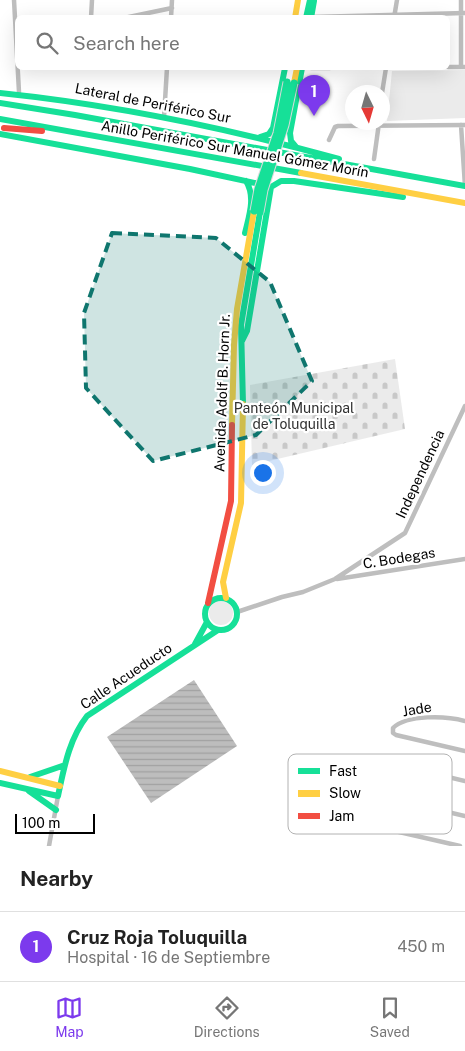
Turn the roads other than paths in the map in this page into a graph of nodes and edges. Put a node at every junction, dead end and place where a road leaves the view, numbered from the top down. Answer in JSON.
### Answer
{"nodes":[{"id":1,"x":14,"y":0,"type":"edge"},
{"id":2,"x":92,"y":0,"type":"edge"},
{"id":3,"x":172,"y":0,"type":"edge"},
{"id":4,"x":298,"y":0,"type":"edge"},
{"id":5,"x":303,"y":0,"type":"edge"},
{"id":6,"x":310,"y":0,"type":"edge"},
{"id":7,"x":315,"y":0,"type":"edge"},
{"id":8,"x":397,"y":0,"type":"edge"},
{"id":9,"x":461,"y":0,"type":"edge"},
{"id":10,"x":172,"y":8,"type":"junction"},
{"id":11,"x":463,"y":13,"type":"edge"},
{"id":12,"x":15,"y":15,"type":"edge"},
{"id":13,"x":91,"y":15,"type":"edge"},
{"id":14,"x":138,"y":15,"type":"edge"},
{"id":15,"x":171,"y":15,"type":"edge"},
{"id":16,"x":296,"y":15,"type":"edge"},
{"id":17,"x":300,"y":15,"type":"edge"},
{"id":18,"x":310,"y":15,"type":"edge"},
{"id":19,"x":311,"y":15,"type":"edge"},
{"id":20,"x":394,"y":15,"type":"edge"},
{"id":21,"x":417,"y":15,"type":"edge"},
{"id":22,"x":450,"y":67,"type":"edge"},
{"id":23,"x":463,"y":67,"type":"edge"},
{"id":24,"x":18,"y":70,"type":"edge"},
{"id":25,"x":167,"y":70,"type":"edge"},
{"id":26,"x":285,"y":70,"type":"edge"},
{"id":27,"x":290,"y":70,"type":"edge"},
{"id":28,"x":295,"y":70,"type":"edge"},
{"id":29,"x":302,"y":70,"type":"edge"},
{"id":30,"x":386,"y":70,"type":"edge"},
{"id":31,"x":290,"y":82,"type":"junction"},
{"id":32,"x":383,"y":85,"type":"edge"},
{"id":33,"x":0,"y":89,"type":"edge"},
{"id":34,"x":281,"y":89,"type":"junction"},
{"id":35,"x":19,"y":92,"type":"junction"},
{"id":36,"x":298,"y":92,"type":"junction"},
{"id":37,"x":0,"y":93,"type":"edge"},
{"id":38,"x":40,"y":97,"type":"junction"},
{"id":39,"x":0,"y":103,"type":"edge"},
{"id":40,"x":276,"y":114,"type":"junction"},
{"id":41,"x":164,"y":117,"type":"junction"},
{"id":42,"x":293,"y":117,"type":"junction"},
{"id":43,"x":0,"y":119,"type":"edge"},
{"id":44,"x":390,"y":124,"type":"edge"},
{"id":45,"x":463,"y":125,"type":"edge"},
{"id":46,"x":345,"y":126,"type":"edge"},
{"id":47,"x":1,"y":130,"type":"edge"},
{"id":48,"x":378,"y":130,"type":"edge"},
{"id":49,"x":89,"y":135,"type":"junction"},
{"id":50,"x":260,"y":137,"type":"junction"},
{"id":51,"x":329,"y":140,"type":"dead end"},
{"id":52,"x":296,"y":146,"type":"junction"},
{"id":53,"x":374,"y":158,"type":"dead end"},
{"id":54,"x":355,"y":164,"type":"junction"},
{"id":55,"x":246,"y":180,"type":"junction"},
{"id":56,"x":465,"y":186,"type":"edge"},
{"id":57,"x":271,"y":187,"type":"junction"},
{"id":58,"x":251,"y":198,"type":"junction"},
{"id":59,"x":440,"y":199,"type":"junction"},
{"id":60,"x":268,"y":201,"type":"junction"},
{"id":61,"x":465,"y":203,"type":"edge"},
{"id":62,"x":237,"y":344,"type":"junction"},
{"id":63,"x":465,"y":406,"type":"edge"},
{"id":64,"x":465,"y":559,"type":"edge"},
{"id":65,"x":336,"y":579,"type":"junction"},
{"id":66,"x":226,"y":598,"type":"junction"},
{"id":67,"x":208,"y":603,"type":"junction"},
{"id":68,"x":237,"y":612,"type":"junction"},
{"id":69,"x":207,"y":622,"type":"junction"},
{"id":70,"x":218,"y":630,"type":"junction"},
{"id":71,"x":193,"y":647,"type":"junction"},
{"id":72,"x":465,"y":720,"type":"edge"},
{"id":73,"x":465,"y":751,"type":"edge"},
{"id":74,"x":65,"y":765,"type":"junction"},
{"id":75,"x":0,"y":771,"type":"edge"},
{"id":76,"x":28,"y":777,"type":"junction"},
{"id":77,"x":452,"y":777,"type":"edge"},
{"id":78,"x":465,"y":780,"type":"edge"},
{"id":79,"x":0,"y":782,"type":"edge"},
{"id":80,"x":60,"y":786,"type":"junction"},
{"id":81,"x":25,"y":788,"type":"junction"},
{"id":82,"x":58,"y":796,"type":"junction"},
{"id":83,"x":56,"y":810,"type":"junction"},
{"id":84,"x":452,"y":813,"type":"edge"},
{"id":85,"x":465,"y":816,"type":"edge"},
{"id":86,"x":408,"y":834,"type":"edge"},
{"id":87,"x":49,"y":846,"type":"edge"},
{"id":88,"x":460,"y":846,"type":"edge"}],
"edges":[{"from":1,"to":12,"type":"street"},
{"from":2,"to":13,"type":"street"},
{"from":3,"to":10,"type":"street"},
{"from":4,"to":16,"type":"main road"},
{"from":5,"to":17,"type":"main road"},
{"from":6,"to":18,"type":"main road"},
{"from":7,"to":19,"type":"main road"},
{"from":8,"to":20,"type":"street"},
{"from":9,"to":11,"type":"street"},
{"from":10,"to":14,"type":"street"},
{"from":10,"to":15,"type":"street"},
{"from":11,"to":21,"type":"street"},
{"from":11,"to":23,"type":"street"},
{"from":22,"to":23,"type":"street"},
{"from":24,"to":35,"type":"street"},
{"from":25,"to":41,"type":"street"},
{"from":26,"to":34,"type":"main road"},
{"from":27,"to":31,"type":"main road","name":"Avenida Adolf B. Horn Jr."},
{"from":28,"to":31,"type":"main road","name":"Avenida Adolf B. Horn Jr."},
{"from":29,"to":36,"type":"main road"},
{"from":30,"to":32,"type":"street"},
{"from":31,"to":62,"type":"main road","name":"Avenida Adolf B. Horn Jr.","bridge":true},
{"from":33,"to":35,"type":"main road"},
{"from":34,"to":36,"type":"main road"},
{"from":34,"to":40,"type":"main road"},
{"from":35,"to":38,"type":"main road"},
{"from":36,"to":42,"type":"main road"},
{"from":37,"to":38,"type":"main road"},
{"from":38,"to":41,"type":"main road","name":"Lateral de Periférico Sur"},
{"from":39,"to":54,"type":"main road","name":"Anillo Periférico Sur Manuel Gómez Morín"},
{"from":40,"to":42,"type":"main road"},
{"from":40,"to":50,"type":"main road"},
{"from":41,"to":50,"type":"main road","name":"Lateral de Periférico Sur"},
{"from":42,"to":52,"type":"main road"},
{"from":43,"to":49,"type":"main road","name":"Anillo Periférico Sur Manuel Gómez Morín"},
{"from":44,"to":45,"type":"street"},
{"from":45,"to":56,"type":"street"},
{"from":46,"to":51,"type":"street"},
{"from":47,"to":49,"type":"main road"},
{"from":47,"to":55,"type":"main road"},
{"from":48,"to":53,"type":"street"},
{"from":49,"to":59,"type":"main road","name":"Anillo Periférico Sur Manuel Gómez Morín"},
{"from":50,"to":52,"type":"main road","name":"Lateral de Periférico Sur"},
{"from":52,"to":54,"type":"main road","name":"Lateral de Periférico Sur"},
{"from":54,"to":56,"type":"main road","name":"Anillo Periférico Sur Manuel Gómez Morín"},
{"from":55,"to":57,"type":"main road"},
{"from":55,"to":58,"type":"main road"},
{"from":57,"to":59,"type":"main road"},
{"from":57,"to":60,"type":"main road"},
{"from":58,"to":60,"type":"main road"},
{"from":58,"to":62,"type":"main road"},
{"from":59,"to":61,"type":"main road","name":"Anillo Periférico Sur Manuel Gómez Morín"},
{"from":60,"to":62,"type":"main road"},
{"from":62,"to":66,"type":"main road","name":"Avenida Adolf B. Horn Jr."},
{"from":62,"to":67,"type":"main road","name":"Avenida Adolf B. Horn Jr."},
{"from":63,"to":65,"type":"street","name":"Independencia"},
{"from":64,"to":65,"type":"street","name":"C. Bodegas"},
{"from":65,"to":68,"type":"street","name":"Independencia"},
{"from":66,"to":67,"type":"main road"},
{"from":66,"to":68,"type":"main road"},
{"from":67,"to":69,"type":"main road"},
{"from":68,"to":70,"type":"main road"},
{"from":69,"to":70,"type":"main road"},
{"from":69,"to":71,"type":"main road","name":"Calle Acueducto"},
{"from":70,"to":71,"type":"main road","name":"Calle Acueducto"},
{"from":71,"to":74,"type":"main road","name":"Calle Acueducto"},
{"from":72,"to":73,"type":"street","name":"Jade"},
{"from":74,"to":76,"type":"main road"},
{"from":74,"to":80,"type":"main road","name":"Calle Acueducto"},
{"from":75,"to":76,"type":"main road"},
{"from":76,"to":80,"type":"main road"},
{"from":77,"to":78,"type":"street"},
{"from":79,"to":81,"type":"main road"},
{"from":80,"to":82,"type":"main road","name":"Calle Acueducto"},
{"from":81,"to":82,"type":"main road"},
{"from":81,"to":83,"type":"main road"},
{"from":82,"to":83,"type":"street","name":"Calle Acueducto"},
{"from":83,"to":87,"type":"street","name":"Calle Acueducto"},
{"from":84,"to":85,"type":"street"},
{"from":86,"to":88,"type":"street"}]}
